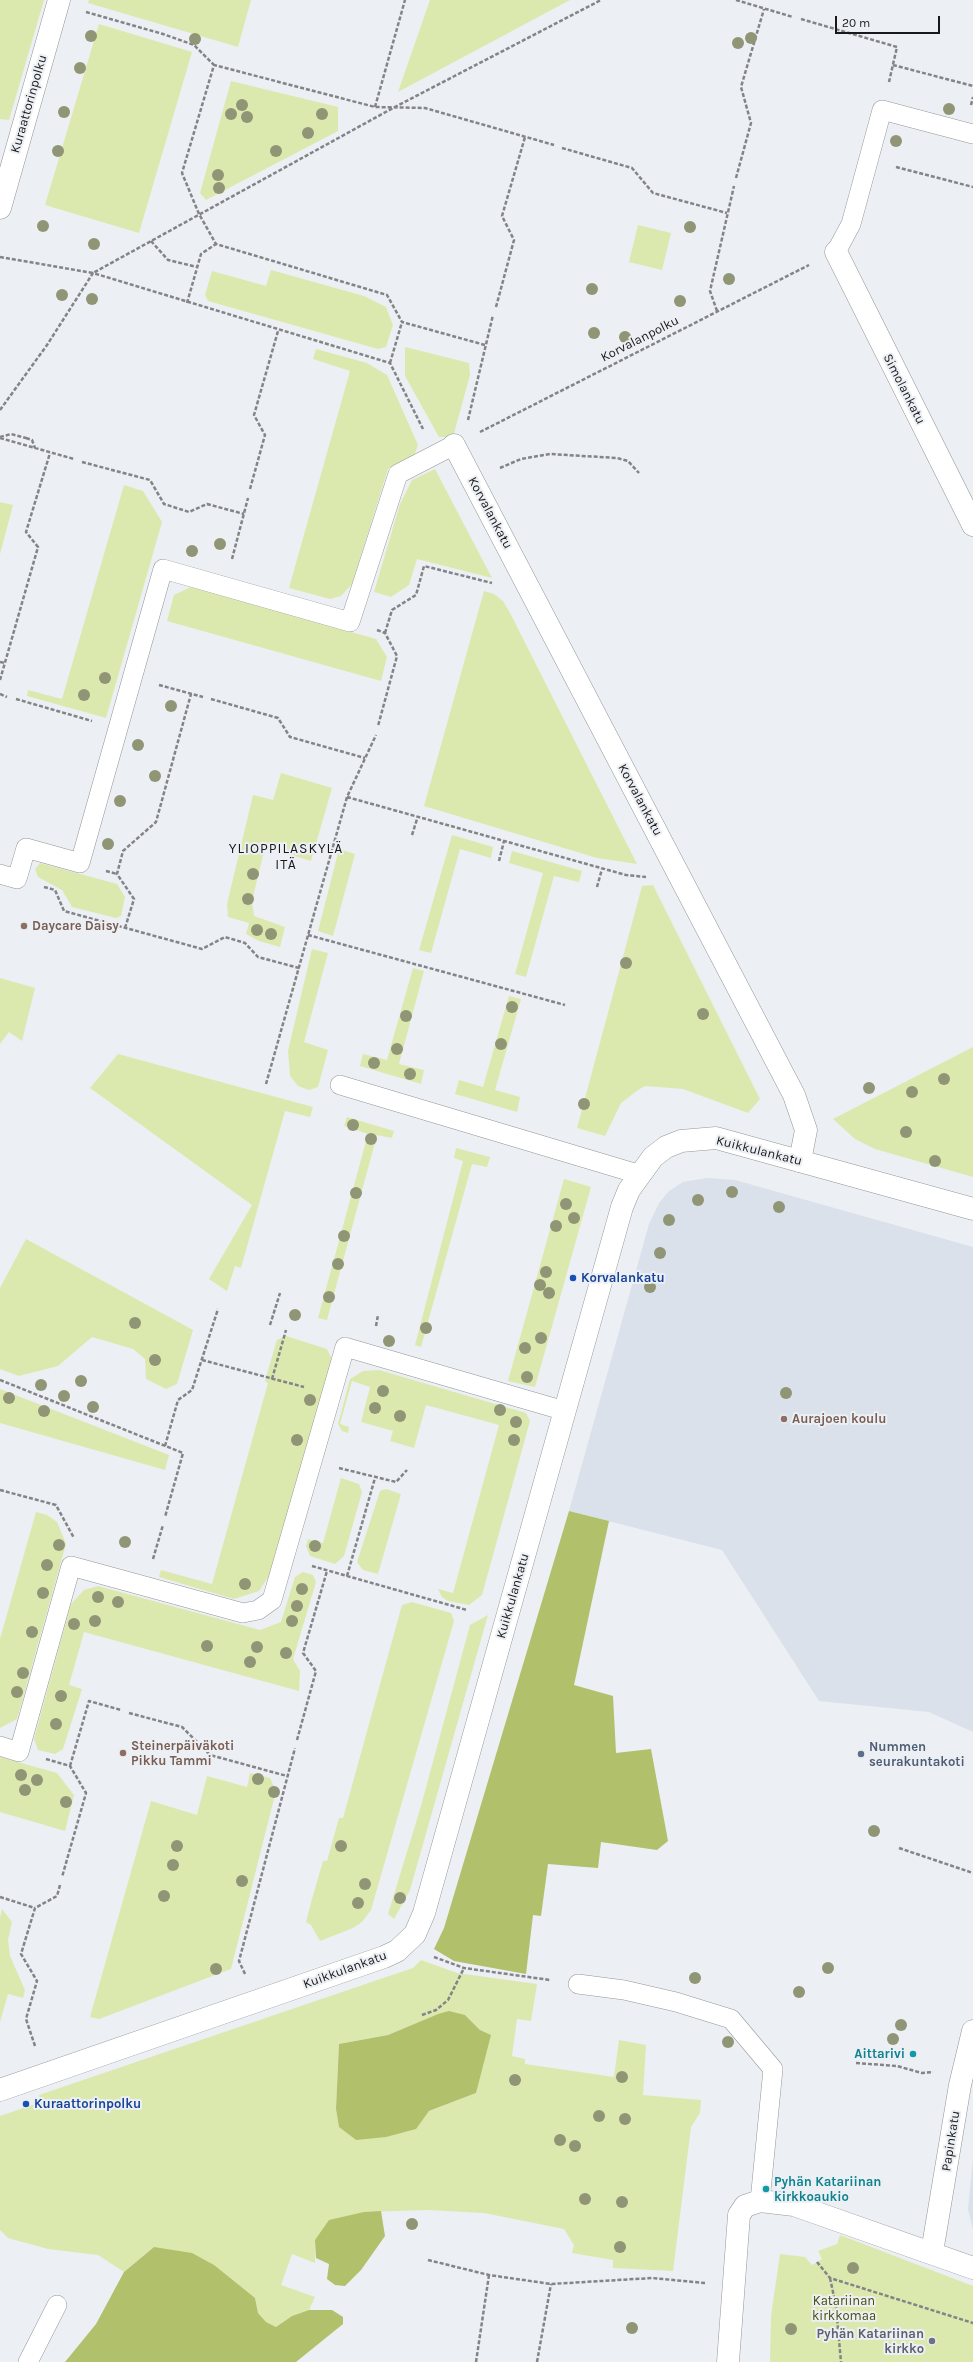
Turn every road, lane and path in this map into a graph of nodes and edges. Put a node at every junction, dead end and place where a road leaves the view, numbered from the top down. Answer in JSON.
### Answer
{"nodes":[{"id":1,"x":59,"y":0,"type":"edge"},
{"id":2,"x":405,"y":0,"type":"edge"},
{"id":3,"x":601,"y":0,"type":"edge"},
{"id":4,"x":736,"y":0,"type":"edge"},
{"id":5,"x":764,"y":8,"type":"junction"},
{"id":6,"x":82,"y":11,"type":"dead end"},
{"id":7,"x":793,"y":17,"type":"dead end"},
{"id":8,"x":801,"y":19,"type":"dead end"},
{"id":9,"x":214,"y":65,"type":"junction"},
{"id":10,"x":893,"y":65,"type":"junction"},
{"id":11,"x":973,"y":86,"type":"edge"},
{"id":12,"x":375,"y":107,"type":"junction"},
{"id":13,"x":393,"y":108,"type":"junction"},
{"id":14,"x":882,"y":110,"type":"junction"},
{"id":15,"x":973,"y":134,"type":"edge"},
{"id":16,"x":525,"y":137,"type":"junction"},
{"id":17,"x":554,"y":146,"type":"dead end"},
{"id":18,"x":562,"y":148,"type":"dead end"},
{"id":19,"x":869,"y":160,"type":"junction"},
{"id":20,"x":736,"y":178,"type":"dead end"},
{"id":21,"x":734,"y":186,"type":"dead end"},
{"id":22,"x":973,"y":187,"type":"edge"},
{"id":23,"x":0,"y":208,"type":"edge"},
{"id":24,"x":727,"y":213,"type":"junction"},
{"id":25,"x":199,"y":214,"type":"junction"},
{"id":26,"x":151,"y":241,"type":"junction"},
{"id":27,"x":216,"y":244,"type":"junction"},
{"id":28,"x":836,"y":252,"type":"junction"},
{"id":29,"x":0,"y":257,"type":"edge"},
{"id":30,"x":197,"y":267,"type":"junction"},
{"id":31,"x":93,"y":273,"type":"junction"},
{"id":32,"x":187,"y":303,"type":"junction"},
{"id":33,"x":496,"y":307,"type":"dead end"},
{"id":34,"x":717,"y":311,"type":"junction"},
{"id":35,"x":493,"y":315,"type":"dead end"},
{"id":36,"x":402,"y":322,"type":"junction"},
{"id":37,"x":278,"y":331,"type":"junction"},
{"id":38,"x":485,"y":345,"type":"junction"},
{"id":39,"x":390,"y":363,"type":"junction"},
{"id":40,"x":0,"y":410,"type":"edge"},
{"id":41,"x":0,"y":438,"type":"edge"},
{"id":42,"x":452,"y":446,"type":"junction"},
{"id":43,"x":35,"y":448,"type":"junction"},
{"id":44,"x":50,"y":453,"type":"junction"},
{"id":45,"x":74,"y":459,"type":"dead end"},
{"id":46,"x":82,"y":462,"type":"dead end"},
{"id":47,"x":639,"y":473,"type":"dead end"},
{"id":48,"x":474,"y":482,"type":"junction"},
{"id":49,"x":250,"y":489,"type":"dead end"},
{"id":50,"x":248,"y":498,"type":"dead end"},
{"id":51,"x":244,"y":514,"type":"junction"},
{"id":52,"x":972,"y":521,"type":"edge"},
{"id":53,"x":496,"y":584,"type":"dead end"},
{"id":54,"x":225,"y":586,"type":"junction"},
{"id":55,"x":350,"y":622,"type":"junction"},
{"id":56,"x":385,"y":633,"type":"junction"},
{"id":57,"x":0,"y":662,"type":"edge"},
{"id":58,"x":5,"y":663,"type":"junction"},
{"id":59,"x":133,"y":677,"type":"junction"},
{"id":60,"x":0,"y":680,"type":"edge"},
{"id":61,"x":0,"y":694,"type":"edge"},
{"id":62,"x":191,"y":694,"type":"junction"},
{"id":63,"x":7,"y":697,"type":"dead end"},
{"id":64,"x":203,"y":697,"type":"dead end"},
{"id":65,"x":16,"y":699,"type":"dead end"},
{"id":66,"x":211,"y":699,"type":"dead end"},
{"id":67,"x":378,"y":726,"type":"dead end"},
{"id":68,"x":117,"y":728,"type":"junction"},
{"id":69,"x":376,"y":735,"type":"dead end"},
{"id":70,"x":365,"y":758,"type":"junction"},
{"id":71,"x":347,"y":797,"type":"junction"},
{"id":72,"x":418,"y":816,"type":"junction"},
{"id":73,"x":412,"y":835,"type":"dead end"},
{"id":74,"x":504,"y":840,"type":"junction"},
{"id":75,"x":499,"y":861,"type":"dead end"},
{"id":76,"x":675,"y":866,"type":"junction"},
{"id":77,"x":602,"y":868,"type":"junction"},
{"id":78,"x":9,"y":877,"type":"edge"},
{"id":79,"x":597,"y":887,"type":"dead end"},
{"id":80,"x":125,"y":928,"type":"junction"},
{"id":81,"x":308,"y":935,"type":"junction"},
{"id":82,"x":298,"y":968,"type":"junction"},
{"id":83,"x":565,"y":1005,"type":"dead end"},
{"id":84,"x":266,"y":1084,"type":"dead end"},
{"id":85,"x":340,"y":1085,"type":"dead end"},
{"id":86,"x":800,"y":1161,"type":"junction"},
{"id":87,"x":638,"y":1174,"type":"junction"},
{"id":88,"x":973,"y":1209,"type":"edge"},
{"id":89,"x":280,"y":1294,"type":"dead end"},
{"id":90,"x":218,"y":1309,"type":"dead end"},
{"id":91,"x":270,"y":1325,"type":"dead end"},
{"id":92,"x":286,"y":1330,"type":"dead end"},
{"id":93,"x":202,"y":1360,"type":"junction"},
{"id":94,"x":272,"y":1379,"type":"junction"},
{"id":95,"x":0,"y":1380,"type":"edge"},
{"id":96,"x":332,"y":1395,"type":"junction"},
{"id":97,"x":565,"y":1411,"type":"junction"},
{"id":98,"x":165,"y":1446,"type":"junction"},
{"id":99,"x":313,"y":1462,"type":"junction"},
{"id":100,"x":407,"y":1470,"type":"dead end"},
{"id":101,"x":375,"y":1478,"type":"junction"},
{"id":102,"x":0,"y":1490,"type":"edge"},
{"id":103,"x":165,"y":1517,"type":"dead end"},
{"id":104,"x":163,"y":1525,"type":"dead end"},
{"id":105,"x":286,"y":1558,"type":"junction"},
{"id":106,"x":71,"y":1566,"type":"junction"},
{"id":107,"x":327,"y":1571,"type":"junction"},
{"id":108,"x":347,"y":1576,"type":"junction"},
{"id":109,"x":146,"y":1586,"type":"junction"},
{"id":110,"x":467,"y":1610,"type":"dead end"},
{"id":111,"x":121,"y":1710,"type":"dead end"},
{"id":112,"x":129,"y":1713,"type":"dead end"},
{"id":113,"x":298,"y":1740,"type":"dead end"},
{"id":114,"x":0,"y":1746,"type":"edge"},
{"id":115,"x":295,"y":1748,"type":"dead end"},
{"id":116,"x":287,"y":1776,"type":"junction"},
{"id":117,"x":899,"y":1848,"type":"dead end"},
{"id":118,"x":973,"y":1873,"type":"edge"},
{"id":119,"x":62,"y":1877,"type":"dead end"},
{"id":120,"x":60,"y":1885,"type":"dead end"},
{"id":121,"x":0,"y":1897,"type":"edge"},
{"id":122,"x":35,"y":1908,"type":"junction"},
{"id":123,"x":427,"y":1955,"type":"dead end"},
{"id":124,"x":464,"y":1968,"type":"junction"},
{"id":125,"x":246,"y":1978,"type":"dead end"},
{"id":126,"x":578,"y":1984,"type":"joint"},
{"id":127,"x":422,"y":2015,"type":"dead end"},
{"id":128,"x":973,"y":2031,"type":"edge"},
{"id":129,"x":35,"y":2046,"type":"dead end"},
{"id":130,"x":856,"y":2063,"type":"dead end"},
{"id":131,"x":963,"y":2070,"type":"junction"},
{"id":132,"x":0,"y":2090,"type":"edge"},
{"id":133,"x":760,"y":2201,"type":"junction"},
{"id":134,"x":932,"y":2252,"type":"junction"},
{"id":135,"x":428,"y":2260,"type":"dead end"},
{"id":136,"x":817,"y":2262,"type":"dead end"},
{"id":137,"x":973,"y":2268,"type":"edge"},
{"id":138,"x":489,"y":2275,"type":"junction"},
{"id":139,"x":830,"y":2278,"type":"junction"},
{"id":140,"x":551,"y":2284,"type":"junction"},
{"id":141,"x":734,"y":2286,"type":"junction"},
{"id":142,"x":57,"y":2305,"type":"dead end"},
{"id":143,"x":973,"y":2323,"type":"edge"},
{"id":144,"x":28,"y":2362,"type":"edge"},
{"id":145,"x":476,"y":2362,"type":"edge"},
{"id":146,"x":537,"y":2362,"type":"edge"},
{"id":147,"x":728,"y":2362,"type":"edge"},
{"id":148,"x":841,"y":2362,"type":"edge"}],
"edges":[{"from":1,"to":23,"type":"street","name":"Kuraattorinpolku"},
{"from":2,"to":12,"type":"path"},
{"from":3,"to":13,"type":"path"},
{"from":4,"to":5,"type":"path"},
{"from":5,"to":7,"type":"path"},
{"from":5,"to":20,"type":"path"},
{"from":6,"to":9,"type":"path"},
{"from":8,"to":10,"type":"path"},
{"from":9,"to":12,"type":"path"},
{"from":9,"to":25,"type":"path"},
{"from":10,"to":11,"type":"path"},
{"from":10,"to":14,"type":"path"},
{"from":12,"to":13,"type":"path"},
{"from":13,"to":16,"type":"path"},
{"from":13,"to":25,"type":"path"},
{"from":14,"to":15,"type":"lane"},
{"from":14,"to":19,"type":"lane"},
{"from":16,"to":17,"type":"path"},
{"from":16,"to":33,"type":"path"},
{"from":18,"to":24,"type":"path"},
{"from":19,"to":22,"type":"path"},
{"from":19,"to":28,"type":"lane"},
{"from":21,"to":24,"type":"path"},
{"from":24,"to":34,"type":"path"},
{"from":25,"to":26,"type":"path"},
{"from":25,"to":27,"type":"path"},
{"from":26,"to":30,"type":"path"},
{"from":26,"to":31,"type":"path"},
{"from":27,"to":30,"type":"path"},
{"from":27,"to":36,"type":"path"},
{"from":28,"to":34,"type":"path","name":"Korvalanpolku"},
{"from":28,"to":52,"type":"street","name":"Simolankatu"},
{"from":29,"to":31,"type":"path"},
{"from":30,"to":32,"type":"path"},
{"from":31,"to":32,"type":"path"},
{"from":31,"to":40,"type":"path"},
{"from":32,"to":37,"type":"path"},
{"from":34,"to":42,"type":"path","name":"Korvalanpolku"},
{"from":35,"to":38,"type":"path"},
{"from":36,"to":38,"type":"path"},
{"from":36,"to":39,"type":"path"},
{"from":37,"to":39,"type":"path"},
{"from":37,"to":49,"type":"path"},
{"from":38,"to":42,"type":"path"},
{"from":39,"to":42,"type":"path"},
{"from":41,"to":43,"type":"path"},
{"from":41,"to":43,"type":"path"},
{"from":42,"to":48,"type":"street","name":"Korvalankatu"},
{"from":42,"to":55,"type":"lane"},
{"from":43,"to":44,"type":"path"},
{"from":44,"to":45,"type":"path"},
{"from":44,"to":58,"type":"path"},
{"from":46,"to":51,"type":"path"},
{"from":47,"to":48,"type":"path"},
{"from":48,"to":76,"type":"street","name":"Korvalankatu"},
{"from":50,"to":51,"type":"path"},
{"from":51,"to":54,"type":"path"},
{"from":53,"to":56,"type":"path"},
{"from":54,"to":55,"type":"lane"},
{"from":54,"to":59,"type":"lane"},
{"from":55,"to":56,"type":"path"},
{"from":56,"to":67,"type":"path"},
{"from":57,"to":58,"type":"path"},
{"from":58,"to":60,"type":"path"},
{"from":59,"to":62,"type":"path"},
{"from":59,"to":68,"type":"lane"},
{"from":61,"to":63,"type":"path"},
{"from":62,"to":64,"type":"path"},
{"from":62,"to":80,"type":"path"},
{"from":65,"to":68,"type":"path"},
{"from":66,"to":70,"type":"path"},
{"from":68,"to":78,"type":"lane"},
{"from":69,"to":70,"type":"path"},
{"from":70,"to":71,"type":"path"},
{"from":71,"to":72,"type":"path"},
{"from":71,"to":81,"type":"path"},
{"from":72,"to":73,"type":"path"},
{"from":72,"to":74,"type":"path"},
{"from":74,"to":75,"type":"path"},
{"from":74,"to":77,"type":"path"},
{"from":76,"to":77,"type":"path"},
{"from":76,"to":86,"type":"street","name":"Korvalankatu"},
{"from":77,"to":79,"type":"path"},
{"from":78,"to":80,"type":"path"},
{"from":80,"to":82,"type":"path"},
{"from":81,"to":82,"type":"path"},
{"from":81,"to":83,"type":"path"},
{"from":82,"to":84,"type":"path"},
{"from":85,"to":87,"type":"lane"},
{"from":86,"to":87,"type":"street","name":"Kuikkulankatu"},
{"from":86,"to":88,"type":"street","name":"Kuikkulankatu"},
{"from":87,"to":97,"type":"street","name":"Kuikkulankatu"},
{"from":89,"to":91,"type":"path"},
{"from":90,"to":93,"type":"path"},
{"from":92,"to":94,"type":"path"},
{"from":93,"to":94,"type":"path"},
{"from":93,"to":98,"type":"path"},
{"from":94,"to":96,"type":"path"},
{"from":95,"to":98,"type":"path"},
{"from":96,"to":97,"type":"lane"},
{"from":96,"to":99,"type":"lane"},
{"from":97,"to":132,"type":"street","name":"Kuikkulankatu"},
{"from":98,"to":103,"type":"path"},
{"from":99,"to":101,"type":"path"},
{"from":99,"to":105,"type":"lane"},
{"from":100,"to":101,"type":"path"},
{"from":101,"to":108,"type":"path"},
{"from":102,"to":106,"type":"path"},
{"from":104,"to":109,"type":"path"},
{"from":105,"to":107,"type":"path"},
{"from":105,"to":109,"type":"lane"},
{"from":106,"to":109,"type":"lane"},
{"from":106,"to":114,"type":"lane"},
{"from":107,"to":108,"type":"path"},
{"from":107,"to":113,"type":"path"},
{"from":108,"to":110,"type":"path"},
{"from":111,"to":119,"type":"path"},
{"from":112,"to":116,"type":"path"},
{"from":115,"to":116,"type":"path"},
{"from":116,"to":125,"type":"path"},
{"from":117,"to":118,"type":"path"},
{"from":120,"to":122,"type":"path"},
{"from":121,"to":122,"type":"path"},
{"from":122,"to":129,"type":"path"},
{"from":123,"to":124,"type":"path"},
{"from":124,"to":126,"type":"path"},
{"from":124,"to":127,"type":"path"},
{"from":126,"to":133,"type":"lane"},
{"from":128,"to":131,"type":"street","name":"Papinkatu"},
{"from":130,"to":131,"type":"path"},
{"from":131,"to":134,"type":"street","name":"Papinkatu"},
{"from":133,"to":134,"type":"street"},
{"from":133,"to":141,"type":"street"},
{"from":134,"to":137,"type":"street"},
{"from":135,"to":138,"type":"path"},
{"from":136,"to":139,"type":"path"},
{"from":138,"to":140,"type":"path"},
{"from":138,"to":145,"type":"path"},
{"from":139,"to":143,"type":"path"},
{"from":139,"to":148,"type":"path"},
{"from":140,"to":141,"type":"path"},
{"from":140,"to":146,"type":"path"},
{"from":141,"to":147,"type":"street"},
{"from":142,"to":144,"type":"lane"}]}
